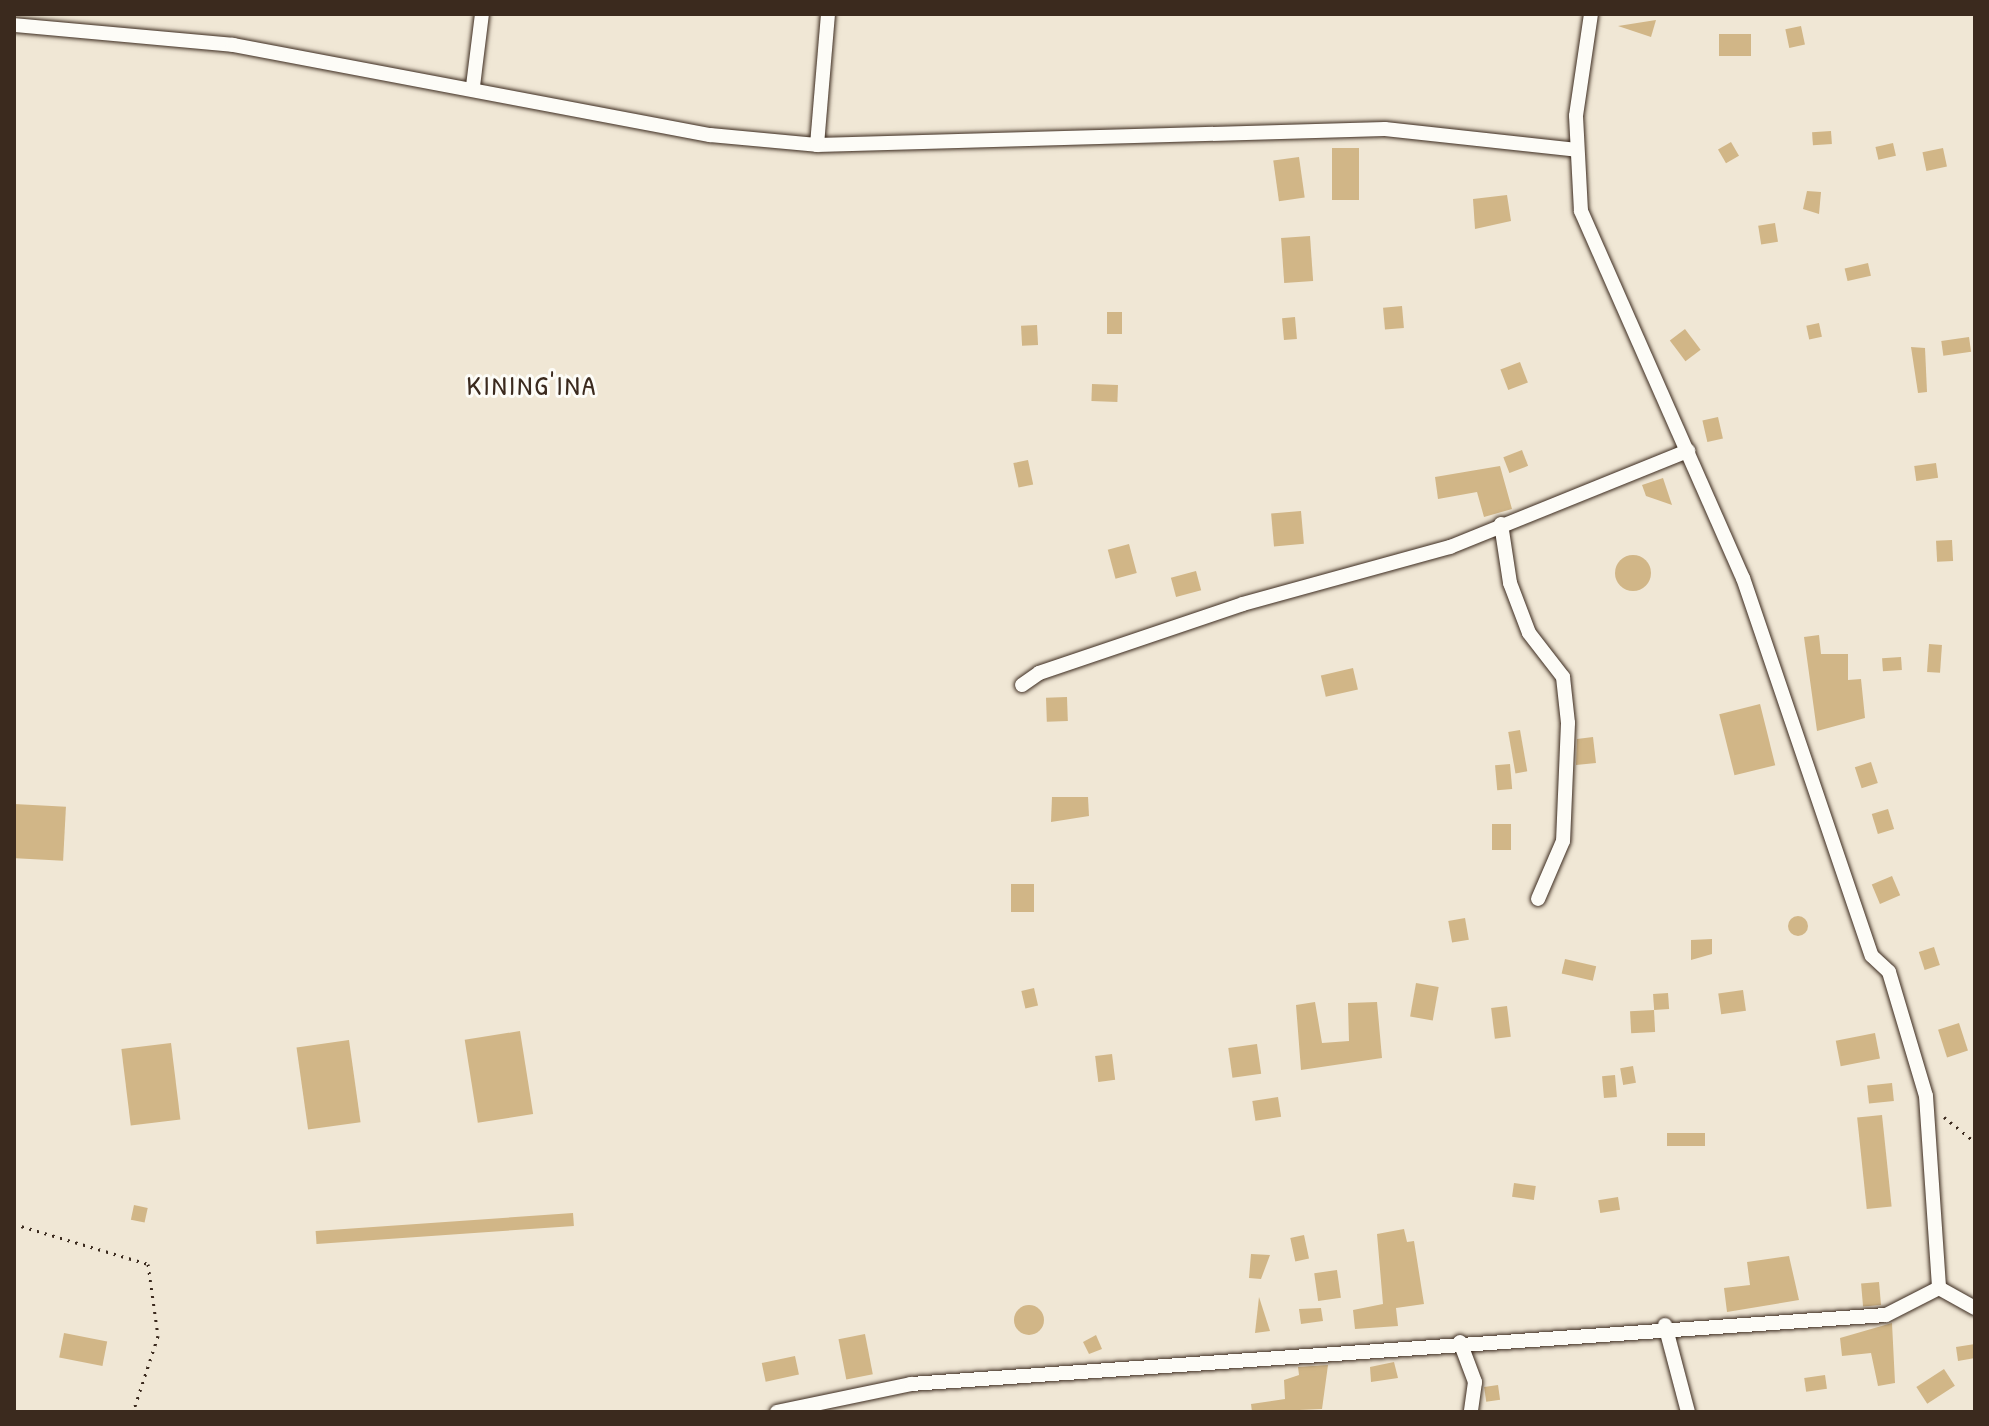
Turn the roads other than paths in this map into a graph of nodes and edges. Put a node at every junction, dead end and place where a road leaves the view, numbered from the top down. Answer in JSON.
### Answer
{"nodes":[{"id":1,"x":482,"y":14,"type":"edge"},
{"id":2,"x":828,"y":14,"type":"edge"},
{"id":3,"x":1591,"y":14,"type":"edge"},
{"id":4,"x":14,"y":25,"type":"edge"},
{"id":5,"x":473,"y":86,"type":"junction"},
{"id":6,"x":817,"y":145,"type":"junction"},
{"id":7,"x":1577,"y":150,"type":"junction"},
{"id":8,"x":1688,"y":451,"type":"junction"},
{"id":9,"x":1501,"y":524,"type":"junction"},
{"id":10,"x":1022,"y":685,"type":"dead end"},
{"id":11,"x":1538,"y":899,"type":"dead end"},
{"id":12,"x":1939,"y":1288,"type":"junction"},
{"id":13,"x":1975,"y":1308,"type":"edge"},
{"id":14,"x":1665,"y":1325,"type":"junction"},
{"id":15,"x":1460,"y":1342,"type":"junction"},
{"id":16,"x":777,"y":1412,"type":"edge"},
{"id":17,"x":1471,"y":1412,"type":"edge"},
{"id":18,"x":1688,"y":1412,"type":"edge"}],
"edges":[{"from":1,"to":5,"type":"street"},
{"from":2,"to":6,"type":"street"},
{"from":3,"to":7,"type":"street"},
{"from":4,"to":5,"type":"street"},
{"from":5,"to":6,"type":"street"},
{"from":6,"to":7,"type":"street"},
{"from":7,"to":8,"type":"street"},
{"from":8,"to":9,"type":"street"},
{"from":8,"to":12,"type":"street"},
{"from":9,"to":10,"type":"street"},
{"from":9,"to":11,"type":"street"},
{"from":12,"to":13,"type":"street"},
{"from":12,"to":14,"type":"street"},
{"from":14,"to":15,"type":"street"},
{"from":14,"to":18,"type":"street"},
{"from":15,"to":16,"type":"street"},
{"from":15,"to":17,"type":"street"}]}
